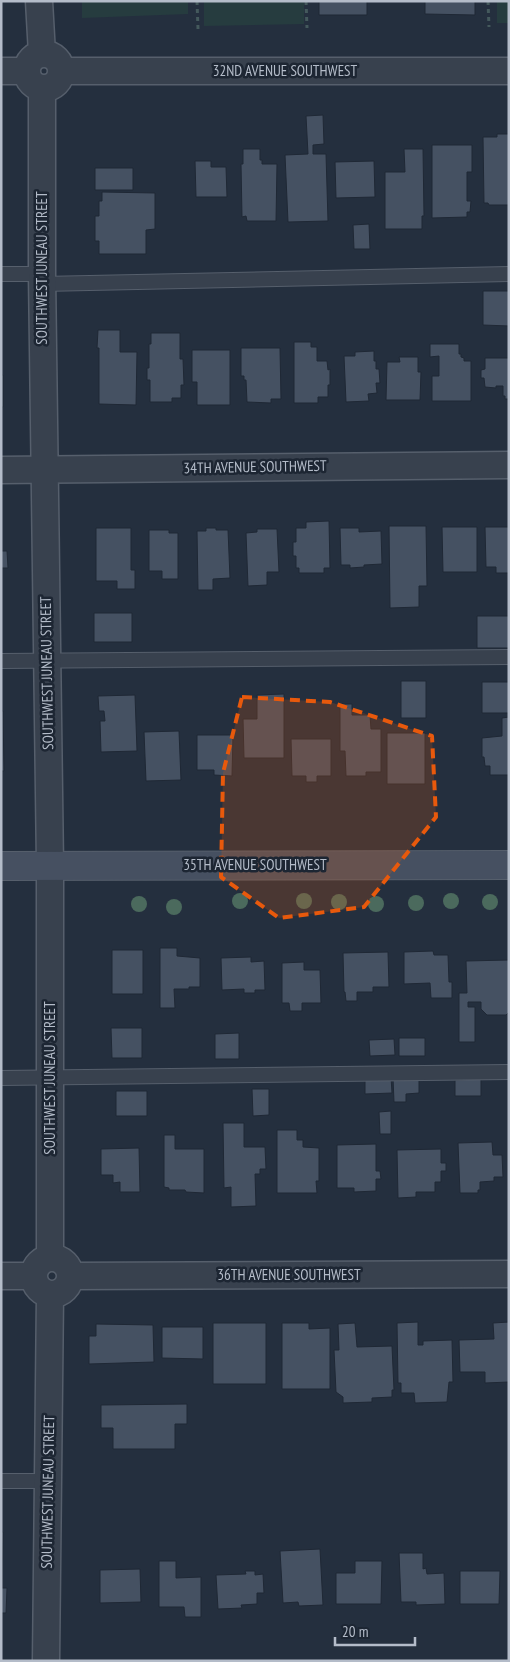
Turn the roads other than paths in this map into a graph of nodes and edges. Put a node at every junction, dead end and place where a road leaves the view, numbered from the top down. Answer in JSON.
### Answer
{"nodes":[{"id":1,"x":39,"y":1,"type":"edge"},
{"id":2,"x":1,"y":71,"type":"edge"},
{"id":3,"x":37,"y":71,"type":"junction"},
{"id":4,"x":509,"y":71,"type":"edge"},
{"id":5,"x":1,"y":274,"type":"edge"},
{"id":6,"x":509,"y":274,"type":"edge"},
{"id":7,"x":42,"y":279,"type":"junction"},
{"id":8,"x":509,"y":465,"type":"edge"},
{"id":9,"x":1,"y":470,"type":"edge"},
{"id":10,"x":44,"y":470,"type":"junction"},
{"id":11,"x":509,"y":657,"type":"edge"},
{"id":12,"x":1,"y":661,"type":"edge"},
{"id":13,"x":47,"y":661,"type":"junction"},
{"id":14,"x":509,"y":865,"type":"edge"},
{"id":15,"x":1,"y":866,"type":"edge"},
{"id":16,"x":50,"y":866,"type":"junction"},
{"id":17,"x":509,"y":1072,"type":"edge"},
{"id":18,"x":1,"y":1078,"type":"edge"},
{"id":19,"x":50,"y":1078,"type":"junction"},
{"id":20,"x":509,"y":1274,"type":"edge"},
{"id":21,"x":1,"y":1276,"type":"edge"},
{"id":22,"x":44,"y":1276,"type":"junction"},
{"id":23,"x":1,"y":1481,"type":"edge"},
{"id":24,"x":48,"y":1481,"type":"junction"},
{"id":25,"x":46,"y":1661,"type":"edge"}],
"edges":[{"from":1,"to":3,"type":"street","name":"SOUTHWEST JUNEAU STREET"},
{"from":2,"to":3,"type":"street"},
{"from":3,"to":4,"type":"street","name":"32ND AVENUE SOUTHWEST"},
{"from":3,"to":7,"type":"street","name":"SOUTHWEST JUNEAU STREET"},
{"from":5,"to":7,"type":"lane"},
{"from":6,"to":7,"type":"lane"},
{"from":7,"to":10,"type":"street","name":"SOUTHWEST JUNEAU STREET"},
{"from":8,"to":10,"type":"street","name":"34TH AVENUE SOUTHWEST"},
{"from":9,"to":10,"type":"street","name":"34TH AVENUE SOUTHWEST"},
{"from":10,"to":13,"type":"street","name":"SOUTHWEST JUNEAU STREET"},
{"from":11,"to":13,"type":"lane"},
{"from":12,"to":13,"type":"lane"},
{"from":13,"to":16,"type":"street","name":"SOUTHWEST JUNEAU STREET"},
{"from":14,"to":16,"type":"main road","name":"35TH AVENUE SOUTHWEST"},
{"from":15,"to":16,"type":"main road","name":"35TH AVENUE SOUTHWEST"},
{"from":16,"to":19,"type":"street","name":"SOUTHWEST JUNEAU STREET"},
{"from":17,"to":19,"type":"lane"},
{"from":18,"to":19,"type":"lane"},
{"from":19,"to":22,"type":"street","name":"SOUTHWEST JUNEAU STREET"},
{"from":20,"to":22,"type":"street","name":"36TH AVENUE SOUTHWEST"},
{"from":21,"to":22,"type":"street"},
{"from":22,"to":24,"type":"street","name":"SOUTHWEST JUNEAU STREET"},
{"from":23,"to":24,"type":"lane"},
{"from":24,"to":25,"type":"street","name":"SOUTHWEST JUNEAU STREET"}]}
